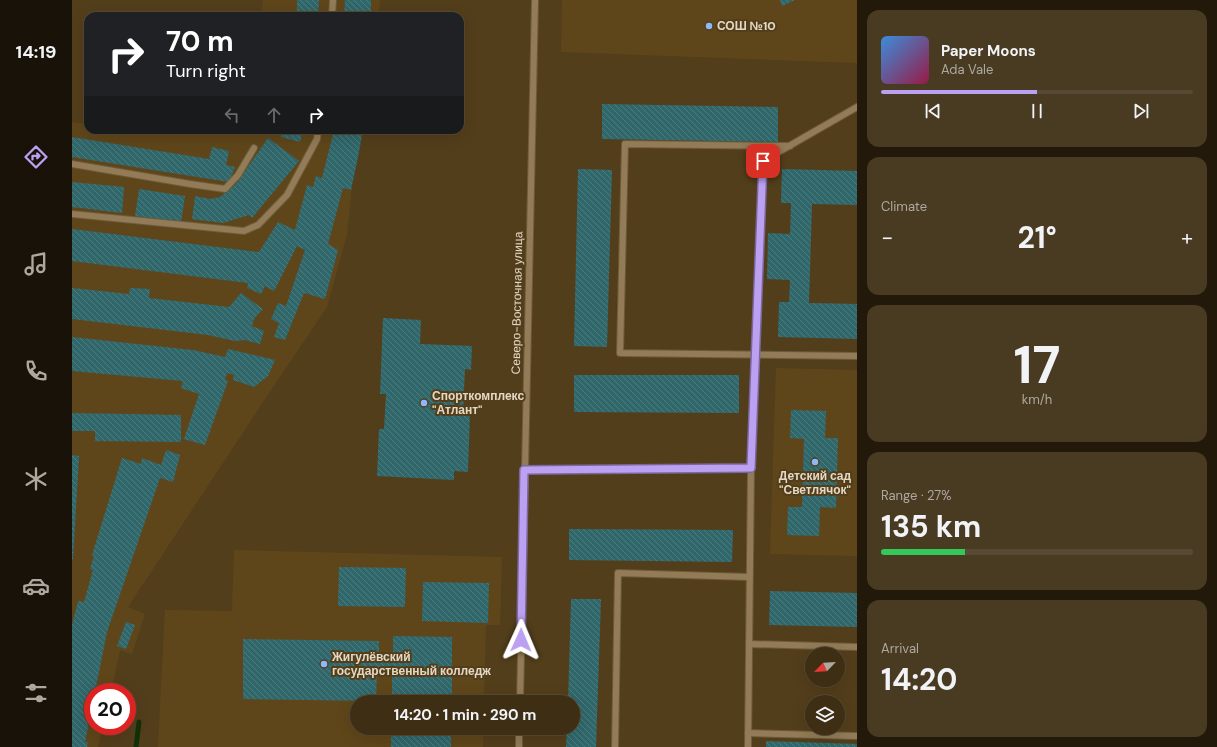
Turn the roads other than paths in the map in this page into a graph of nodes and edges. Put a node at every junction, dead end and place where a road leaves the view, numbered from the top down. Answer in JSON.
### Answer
{"nodes":[{"id":1,"x":333,"y":0,"type":"edge"},
{"id":2,"x":535,"y":0,"type":"edge"},
{"id":3,"x":332,"y":12,"type":"edge"},
{"id":4,"x":857,"y":107,"type":"edge"},
{"id":5,"x":318,"y":134,"type":"edge"},
{"id":6,"x":790,"y":146,"type":"junction"},
{"id":7,"x":254,"y":148,"type":"dead end"},
{"id":8,"x":72,"y":164,"type":"edge"},
{"id":9,"x":72,"y":214,"type":"edge"},
{"id":10,"x":755,"y":355,"type":"junction"},
{"id":11,"x":857,"y":356,"type":"edge"},
{"id":12,"x":751,"y":468,"type":"junction"},
{"id":13,"x":524,"y":470,"type":"junction"},
{"id":14,"x":749,"y":577,"type":"junction"},
{"id":15,"x":749,"y":644,"type":"junction"},
{"id":16,"x":857,"y":647,"type":"edge"},
{"id":17,"x":520,"y":695,"type":"edge"},
{"id":18,"x":748,"y":733,"type":"junction"},
{"id":19,"x":520,"y":735,"type":"edge"},
{"id":20,"x":857,"y":736,"type":"edge"},
{"id":21,"x":519,"y":747,"type":"edge"},
{"id":22,"x":615,"y":747,"type":"edge"},
{"id":23,"x":748,"y":747,"type":"edge"}],
"edges":[{"from":1,"to":3,"type":"lane"},
{"from":2,"to":13,"type":"lane","name":"Северо-Восточная улица"},
{"from":4,"to":6,"type":"lane"},
{"from":5,"to":9,"type":"lane"},
{"from":6,"to":10,"type":"lane"},
{"from":6,"to":10,"type":"lane"},
{"from":7,"to":8,"type":"lane"},
{"from":10,"to":11,"type":"lane"},
{"from":10,"to":12,"type":"lane"},
{"from":12,"to":13,"type":"lane"},
{"from":12,"to":14,"type":"lane"},
{"from":13,"to":17,"type":"lane","name":"Северо-Восточная улица"},
{"from":14,"to":15,"type":"lane"},
{"from":14,"to":22,"type":"lane"},
{"from":15,"to":16,"type":"lane"},
{"from":15,"to":18,"type":"lane"},
{"from":18,"to":20,"type":"lane"},
{"from":18,"to":23,"type":"lane"},
{"from":19,"to":21,"type":"lane"}]}
